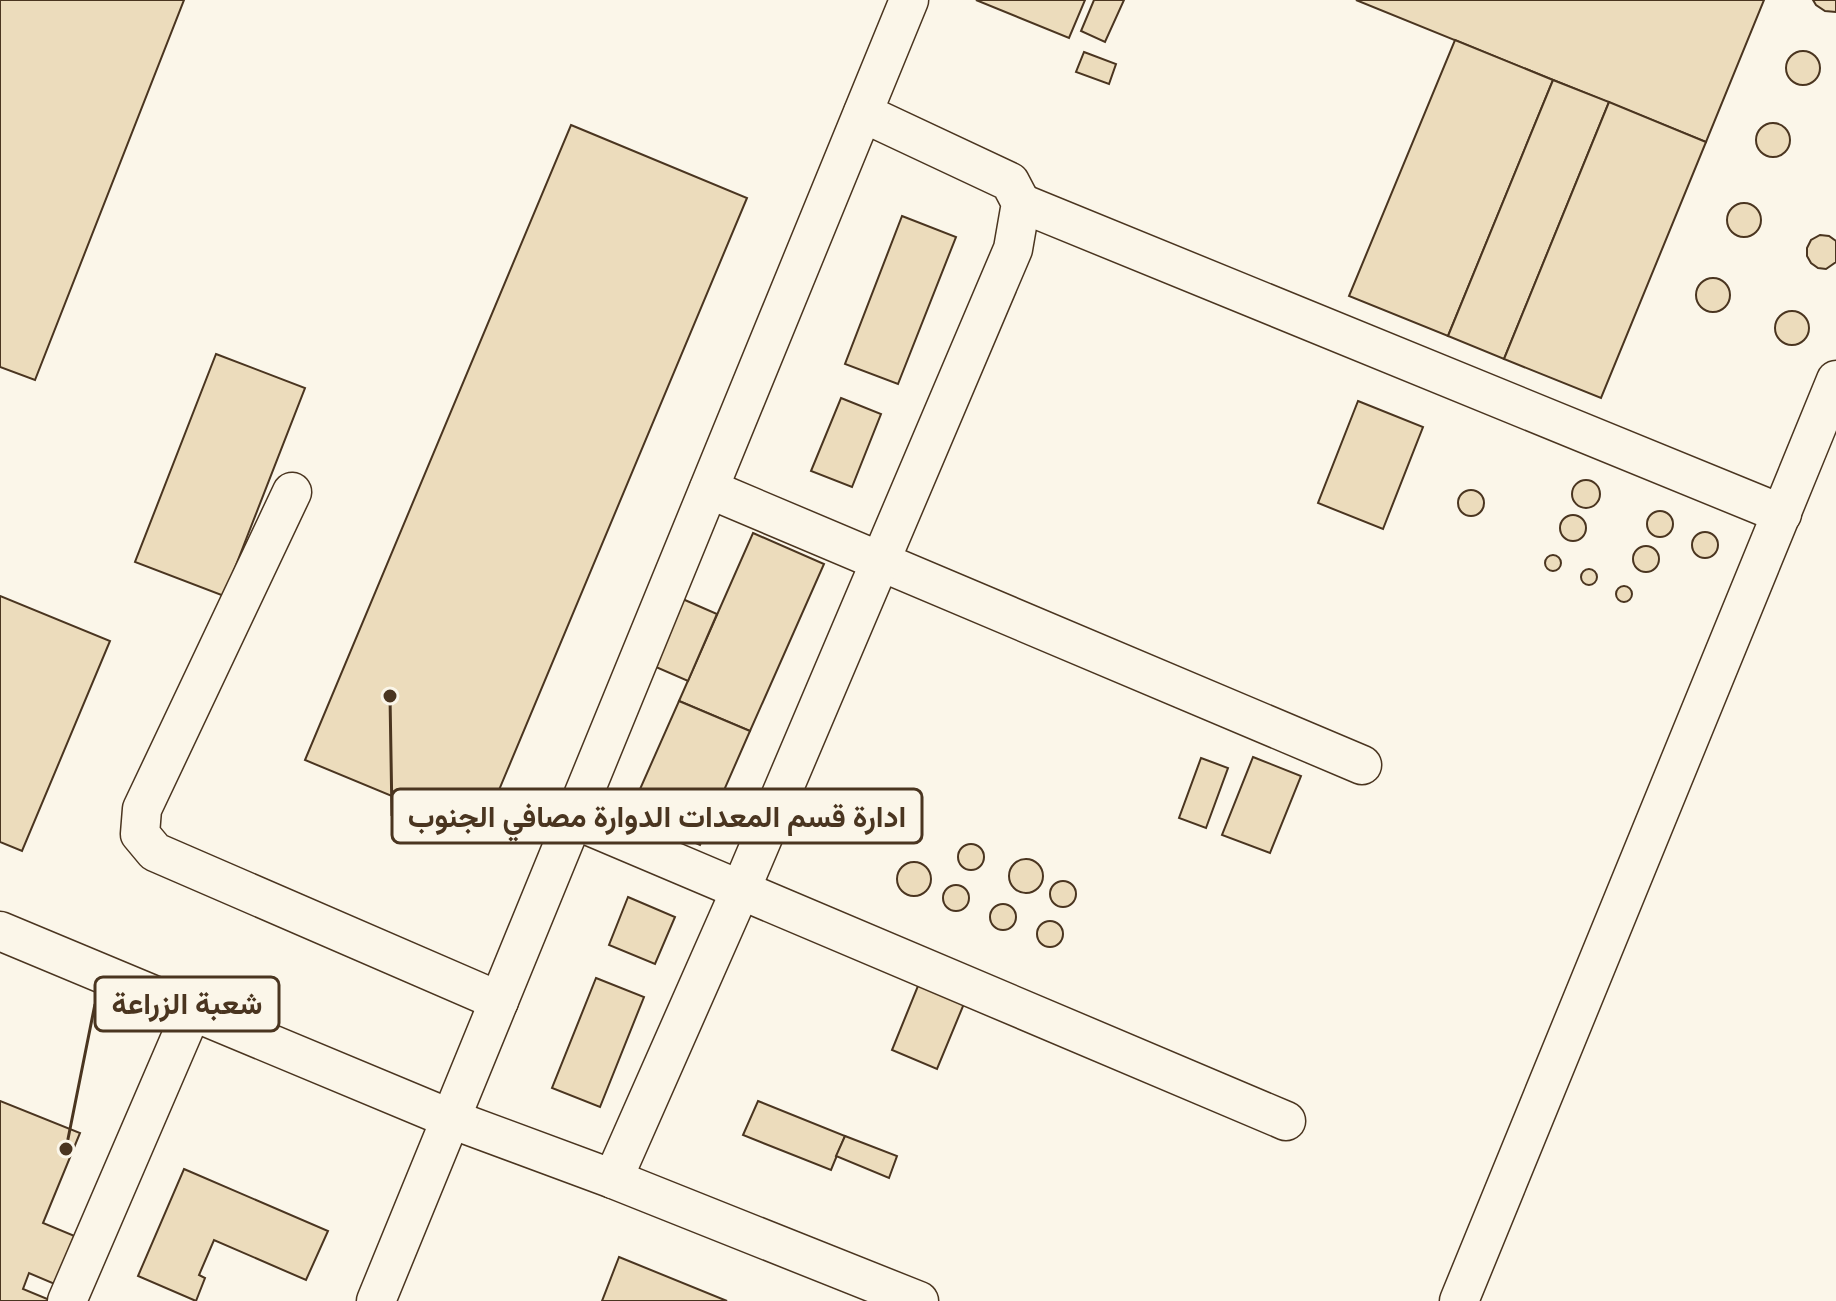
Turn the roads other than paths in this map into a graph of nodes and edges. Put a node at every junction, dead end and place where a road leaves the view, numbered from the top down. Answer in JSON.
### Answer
{"nodes":[{"id":1,"x":909,"y":0,"type":"edge"},
{"id":2,"x":863,"y":113,"type":"junction"},
{"id":3,"x":1021,"y":203,"type":"junction"},
{"id":4,"x":1836,"y":380,"type":"edge"},
{"id":5,"x":709,"y":489,"type":"junction"},
{"id":6,"x":292,"y":492,"type":"dead end"},
{"id":7,"x":1782,"y":514,"type":"junction"},
{"id":8,"x":879,"y":562,"type":"junction"},
{"id":9,"x":1362,"y":765,"type":"dead end"},
{"id":10,"x":573,"y":819,"type":"junction"},
{"id":11,"x":741,"y":889,"type":"junction"},
{"id":12,"x":0,"y":931,"type":"edge"},
{"id":13,"x":499,"y":1001,"type":"junction"},
{"id":14,"x":192,"y":1011,"type":"junction"},
{"id":15,"x":451,"y":1119,"type":"junction"},
{"id":16,"x":1286,"y":1121,"type":"dead end"},
{"id":17,"x":613,"y":1179,"type":"junction"},
{"id":18,"x":67,"y":1301,"type":"edge"},
{"id":19,"x":376,"y":1301,"type":"edge"},
{"id":20,"x":919,"y":1301,"type":"edge"},
{"id":21,"x":1459,"y":1301,"type":"edge"}],
"edges":[{"from":1,"to":2,"type":"lane"},
{"from":2,"to":3,"type":"lane"},
{"from":2,"to":5,"type":"lane"},
{"from":3,"to":7,"type":"lane"},
{"from":3,"to":8,"type":"lane"},
{"from":4,"to":7,"type":"lane"},
{"from":5,"to":8,"type":"lane"},
{"from":5,"to":10,"type":"lane"},
{"from":6,"to":13,"type":"lane"},
{"from":7,"to":21,"type":"lane"},
{"from":8,"to":9,"type":"lane"},
{"from":8,"to":11,"type":"lane"},
{"from":10,"to":11,"type":"lane"},
{"from":10,"to":13,"type":"lane"},
{"from":11,"to":16,"type":"lane"},
{"from":11,"to":17,"type":"lane"},
{"from":12,"to":14,"type":"lane"},
{"from":13,"to":15,"type":"lane"},
{"from":14,"to":15,"type":"lane"},
{"from":14,"to":18,"type":"lane"},
{"from":15,"to":17,"type":"lane"},
{"from":15,"to":19,"type":"lane"},
{"from":17,"to":20,"type":"lane"}]}
